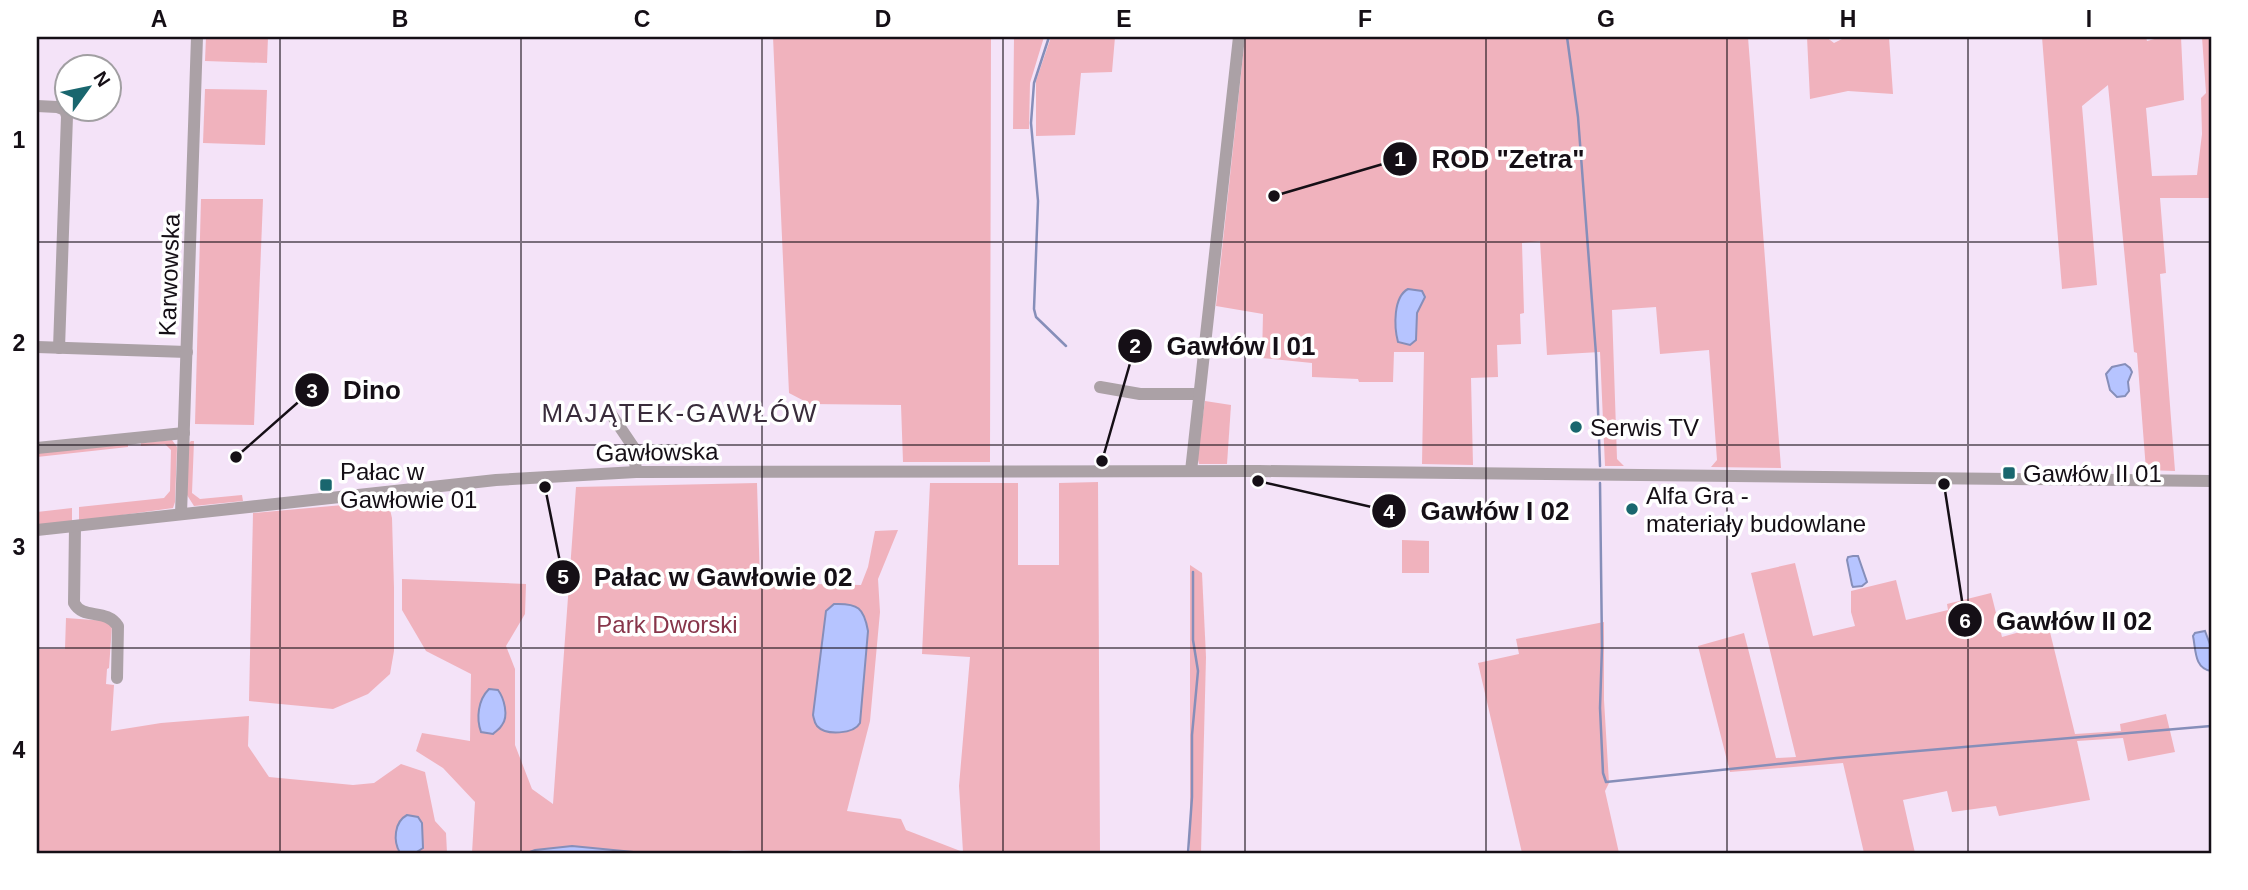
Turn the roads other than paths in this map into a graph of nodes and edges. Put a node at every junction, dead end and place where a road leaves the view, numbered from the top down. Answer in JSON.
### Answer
{"nodes":[{"id":1,"x":197,"y":37,"type":"edge"},
{"id":2,"x":1239,"y":37,"type":"edge"},
{"id":3,"x":37,"y":106,"type":"edge"},
{"id":4,"x":37,"y":347,"type":"edge"},
{"id":5,"x":59,"y":348,"type":"junction"},
{"id":6,"x":187,"y":352,"type":"junction"},
{"id":7,"x":1100,"y":387,"type":"dead end"},
{"id":8,"x":1199,"y":394,"type":"junction"},
{"id":9,"x":611,"y":414,"type":"dead end"},
{"id":10,"x":184,"y":433,"type":"junction"},
{"id":11,"x":37,"y":448,"type":"edge"},
{"id":12,"x":1191,"y":471,"type":"junction"},
{"id":13,"x":636,"y":472,"type":"junction"},
{"id":14,"x":2211,"y":481,"type":"edge"},
{"id":15,"x":181,"y":514,"type":"junction"},
{"id":16,"x":75,"y":526,"type":"junction"},
{"id":17,"x":37,"y":530,"type":"edge"},
{"id":18,"x":117,"y":678,"type":"dead end"}],
"edges":[{"from":1,"to":6,"type":"street","name":"Karwowska"},
{"from":2,"to":8,"type":"street"},
{"from":3,"to":5,"type":"street"},
{"from":4,"to":5,"type":"street"},
{"from":5,"to":6,"type":"street"},
{"from":6,"to":10,"type":"street","name":"Karwowska"},
{"from":7,"to":8,"type":"street"},
{"from":8,"to":12,"type":"street"},
{"from":9,"to":13,"type":"street"},
{"from":10,"to":11,"type":"street"},
{"from":10,"to":15,"type":"street","name":"Karwowska"},
{"from":12,"to":13,"type":"street","name":"Gawłowska"},
{"from":12,"to":14,"type":"street","name":"Gawłowska"},
{"from":13,"to":15,"type":"street","name":"Gawłowska"},
{"from":15,"to":16,"type":"street","name":"Gawłowska"},
{"from":16,"to":17,"type":"street","name":"Gawłowska"},
{"from":16,"to":18,"type":"street"}]}
